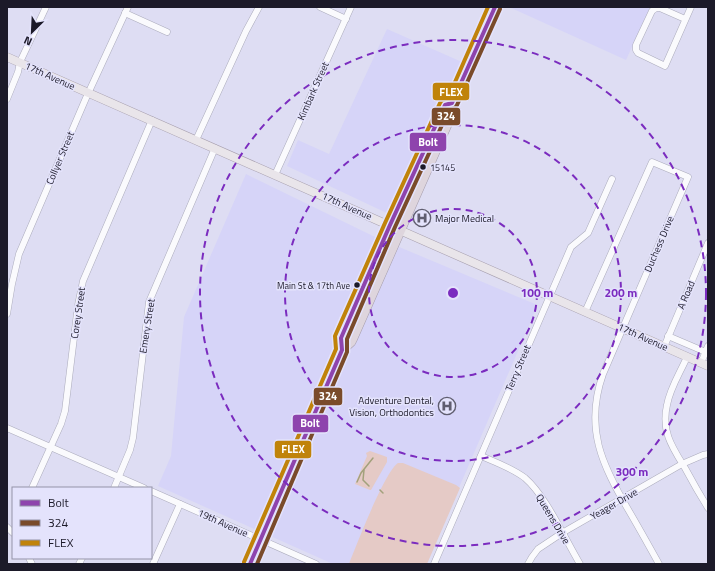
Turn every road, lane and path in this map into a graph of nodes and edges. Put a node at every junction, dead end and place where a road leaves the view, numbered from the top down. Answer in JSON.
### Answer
{"nodes":[{"id":1,"x":46,"y":7,"type":"edge"},
{"id":2,"x":259,"y":7,"type":"edge"},
{"id":3,"x":320,"y":7,"type":"edge"},
{"id":4,"x":351,"y":7,"type":"edge"},
{"id":5,"x":495,"y":7,"type":"edge"},
{"id":6,"x":691,"y":7,"type":"edge"},
{"id":7,"x":127,"y":10,"type":"edge"},
{"id":8,"x":346,"y":19,"type":"junction"},
{"id":9,"x":685,"y":19,"type":"junction"},
{"id":10,"x":167,"y":32,"type":"dead end"},
{"id":11,"x":7,"y":56,"type":"edge"},
{"id":12,"x":20,"y":62,"type":"junction"},
{"id":13,"x":89,"y":92,"type":"junction"},
{"id":14,"x":7,"y":99,"type":"edge"},
{"id":15,"x":452,"y":103,"type":"junction"},
{"id":16,"x":152,"y":120,"type":"junction"},
{"id":17,"x":196,"y":140,"type":"junction"},
{"id":18,"x":215,"y":148,"type":"junction"},
{"id":19,"x":275,"y":175,"type":"junction"},
{"id":20,"x":612,"y":179,"type":"dead end"},
{"id":21,"x":390,"y":225,"type":"junction"},
{"id":22,"x":400,"y":230,"type":"junction"},
{"id":23,"x":708,"y":243,"type":"edge"},
{"id":24,"x":550,"y":296,"type":"junction"},
{"id":25,"x":585,"y":312,"type":"junction"},
{"id":26,"x":7,"y":314,"type":"edge"},
{"id":27,"x":624,"y":329,"type":"junction"},
{"id":28,"x":668,"y":336,"type":"junction"},
{"id":29,"x":664,"y":347,"type":"junction"},
{"id":30,"x":342,"y":350,"type":"junction"},
{"id":31,"x":707,"y":351,"type":"edge"},
{"id":32,"x":687,"y":357,"type":"junction"},
{"id":33,"x":704,"y":365,"type":"edge"},
{"id":34,"x":7,"y":428,"type":"edge"},
{"id":35,"x":51,"y":446,"type":"junction"},
{"id":36,"x":708,"y":454,"type":"edge"},
{"id":37,"x":481,"y":456,"type":"junction"},
{"id":38,"x":682,"y":464,"type":"junction"},
{"id":39,"x":118,"y":477,"type":"junction"},
{"id":40,"x":32,"y":487,"type":"edge"},
{"id":41,"x":114,"y":487,"type":"edge"},
{"id":42,"x":142,"y":487,"type":"edge"},
{"id":43,"x":152,"y":491,"type":"edge"},
{"id":44,"x":622,"y":499,"type":"junction"},
{"id":45,"x":180,"y":504,"type":"junction"},
{"id":46,"x":708,"y":508,"type":"edge"},
{"id":47,"x":562,"y":533,"type":"junction"},
{"id":48,"x":261,"y":539,"type":"junction"},
{"id":49,"x":153,"y":564,"type":"edge"},
{"id":50,"x":250,"y":564,"type":"edge"},
{"id":51,"x":316,"y":564,"type":"edge"},
{"id":52,"x":434,"y":564,"type":"edge"},
{"id":53,"x":528,"y":564,"type":"edge"},
{"id":54,"x":580,"y":564,"type":"edge"},
{"id":55,"x":659,"y":564,"type":"edge"}],
"edges":[{"from":1,"to":12,"type":"street"},
{"from":2,"to":17,"type":"street"},
{"from":3,"to":8,"type":"street"},
{"from":4,"to":8,"type":"street","name":"Kimbark Street"},
{"from":5,"to":15,"type":"highway"},
{"from":6,"to":9,"type":"street"},
{"from":7,"to":10,"type":"street"},
{"from":7,"to":13,"type":"street","name":"Collyer Street"},
{"from":8,"to":19,"type":"street","name":"Kimbark Street"},
{"from":9,"to":9,"type":"street"},
{"from":11,"to":12,"type":"main road","name":"17th Avenue"},
{"from":12,"to":13,"type":"main road","name":"17th Avenue"},
{"from":12,"to":14,"type":"street"},
{"from":13,"to":16,"type":"main road","name":"17th Avenue"},
{"from":13,"to":26,"type":"street","name":"Collyer Street"},
{"from":15,"to":21,"type":"highway"},
{"from":15,"to":22,"type":"highway"},
{"from":16,"to":17,"type":"main road","name":"17th Avenue"},
{"from":16,"to":35,"type":"street","name":"Corey Street"},
{"from":17,"to":18,"type":"main road","name":"17th Avenue"},
{"from":18,"to":19,"type":"main road","name":"17th Avenue"},
{"from":18,"to":39,"type":"street","name":"Emery Street"},
{"from":19,"to":21,"type":"main road","name":"17th Avenue"},
{"from":20,"to":24,"type":"street","name":"Terry Street"},
{"from":21,"to":22,"type":"main road","name":"17th Avenue"},
{"from":21,"to":30,"type":"highway"},
{"from":22,"to":24,"type":"main road","name":"17th Avenue"},
{"from":22,"to":30,"type":"highway"},
{"from":23,"to":28,"type":"street","name":"A Road"},
{"from":24,"to":25,"type":"main road","name":"17th Avenue"},
{"from":24,"to":37,"type":"street","name":"Terry Street"},
{"from":25,"to":27,"type":"main road","name":"17th Avenue"},
{"from":25,"to":27,"type":"street","name":"Duchess Drive"},
{"from":27,"to":29,"type":"main road","name":"17th Avenue"},
{"from":27,"to":44,"type":"street","name":"Duchess Drive"},
{"from":28,"to":29,"type":"street","name":"A Road"},
{"from":28,"to":31,"type":"street"},
{"from":29,"to":32,"type":"main road","name":"17th Avenue"},
{"from":30,"to":48,"type":"highway"},
{"from":31,"to":33,"type":"street"},
{"from":32,"to":33,"type":"main road","name":"17th Avenue"},
{"from":32,"to":38,"type":"street"},
{"from":34,"to":35,"type":"street"},
{"from":35,"to":39,"type":"street"},
{"from":35,"to":40,"type":"street","name":"Corey Street"},
{"from":36,"to":38,"type":"street","name":"Yeager Drive"},
{"from":37,"to":47,"type":"street","name":"Queens Drive"},
{"from":37,"to":52,"type":"street","name":"Terry Street"},
{"from":38,"to":44,"type":"street","name":"Yeager Drive"},
{"from":38,"to":46,"type":"street"},
{"from":39,"to":41,"type":"street","name":"Emery Street"},
{"from":39,"to":42,"type":"street"},
{"from":43,"to":45,"type":"street","name":"19th Avenue"},
{"from":44,"to":47,"type":"street","name":"Yeager Drive"},
{"from":44,"to":55,"type":"street","name":"Duchess Drive"},
{"from":45,"to":48,"type":"street","name":"19th Avenue"},
{"from":45,"to":49,"type":"street"},
{"from":47,"to":53,"type":"street","name":"Yeager Drive"},
{"from":47,"to":54,"type":"street","name":"Queens Drive"},
{"from":48,"to":50,"type":"highway"},
{"from":48,"to":51,"type":"street","name":"19th Avenue"}]}
